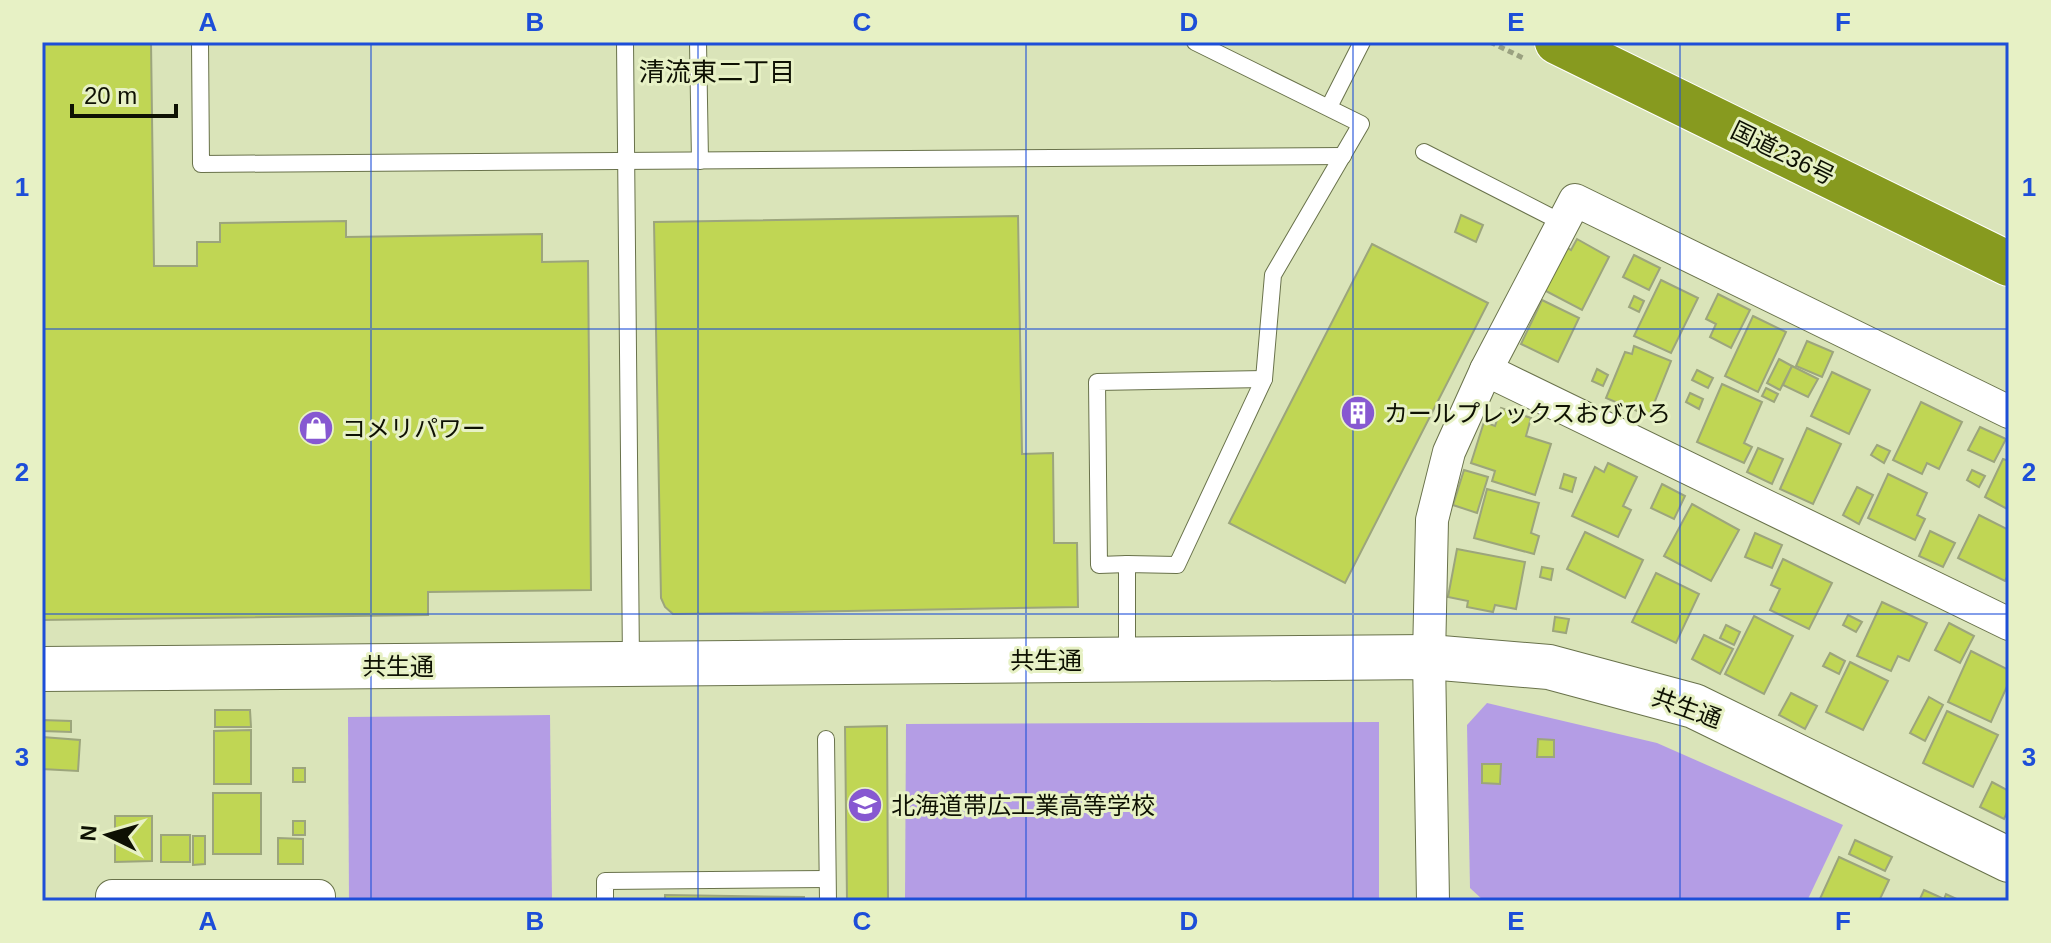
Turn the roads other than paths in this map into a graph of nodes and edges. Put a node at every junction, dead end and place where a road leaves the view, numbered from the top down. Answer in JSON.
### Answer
{"nodes":[{"id":1,"x":200,"y":42,"type":"edge"},
{"id":2,"x":625,"y":42,"type":"edge"},
{"id":3,"x":698,"y":42,"type":"edge"},
{"id":4,"x":1195,"y":42,"type":"edge"},
{"id":5,"x":1362,"y":42,"type":"edge"},
{"id":6,"x":1557,"y":42,"type":"edge"},
{"id":7,"x":1329,"y":107,"type":"junction"},
{"id":8,"x":1424,"y":152,"type":"dead end"},
{"id":9,"x":1343,"y":156,"type":"junction"},
{"id":10,"x":626,"y":161,"type":"junction"},
{"id":11,"x":700,"y":161,"type":"junction"},
{"id":12,"x":1563,"y":223,"type":"junction"},
{"id":13,"x":2009,"y":264,"type":"edge"},
{"id":14,"x":1486,"y":370,"type":"junction"},
{"id":15,"x":1264,"y":379,"type":"junction"},
{"id":16,"x":2009,"y":412,"type":"edge"},
{"id":17,"x":1127,"y":564,"type":"junction"},
{"id":18,"x":2009,"y":624,"type":"edge"},
{"id":19,"x":1429,"y":657,"type":"junction"},
{"id":20,"x":1127,"y":660,"type":"junction"},
{"id":21,"x":631,"y":664,"type":"junction"},
{"id":22,"x":42,"y":669,"type":"edge"},
{"id":23,"x":826,"y":739,"type":"dead end"},
{"id":24,"x":2009,"y":860,"type":"edge"},
{"id":25,"x":827,"y":879,"type":"junction"},
{"id":26,"x":112,"y":901,"type":"edge"},
{"id":27,"x":319,"y":901,"type":"edge"},
{"id":28,"x":605,"y":901,"type":"edge"},
{"id":29,"x":828,"y":901,"type":"edge"},
{"id":30,"x":1433,"y":901,"type":"edge"}],
"edges":[{"from":1,"to":10,"type":"lane"},
{"from":2,"to":10,"type":"lane"},
{"from":3,"to":11,"type":"lane"},
{"from":4,"to":7,"type":"lane"},
{"from":5,"to":7,"type":"lane"},
{"from":6,"to":13,"type":"highway","name":"国道236号"},
{"from":7,"to":9,"type":"lane"},
{"from":8,"to":12,"type":"lane"},
{"from":9,"to":11,"type":"lane"},
{"from":9,"to":15,"type":"lane"},
{"from":10,"to":11,"type":"lane"},
{"from":10,"to":21,"type":"lane"},
{"from":12,"to":14,"type":"street"},
{"from":12,"to":16,"type":"street"},
{"from":14,"to":18,"type":"street"},
{"from":14,"to":19,"type":"street"},
{"from":15,"to":17,"type":"lane"},
{"from":15,"to":17,"type":"lane"},
{"from":17,"to":20,"type":"lane"},
{"from":19,"to":20,"type":"street","name":"共生通"},
{"from":19,"to":24,"type":"street","name":"共生通"},
{"from":19,"to":30,"type":"street"},
{"from":20,"to":21,"type":"street","name":"共生通"},
{"from":21,"to":22,"type":"street","name":"共生通"},
{"from":23,"to":25,"type":"lane"},
{"from":25,"to":28,"type":"lane"},
{"from":25,"to":29,"type":"lane"},
{"from":26,"to":27,"type":"street"}]}
